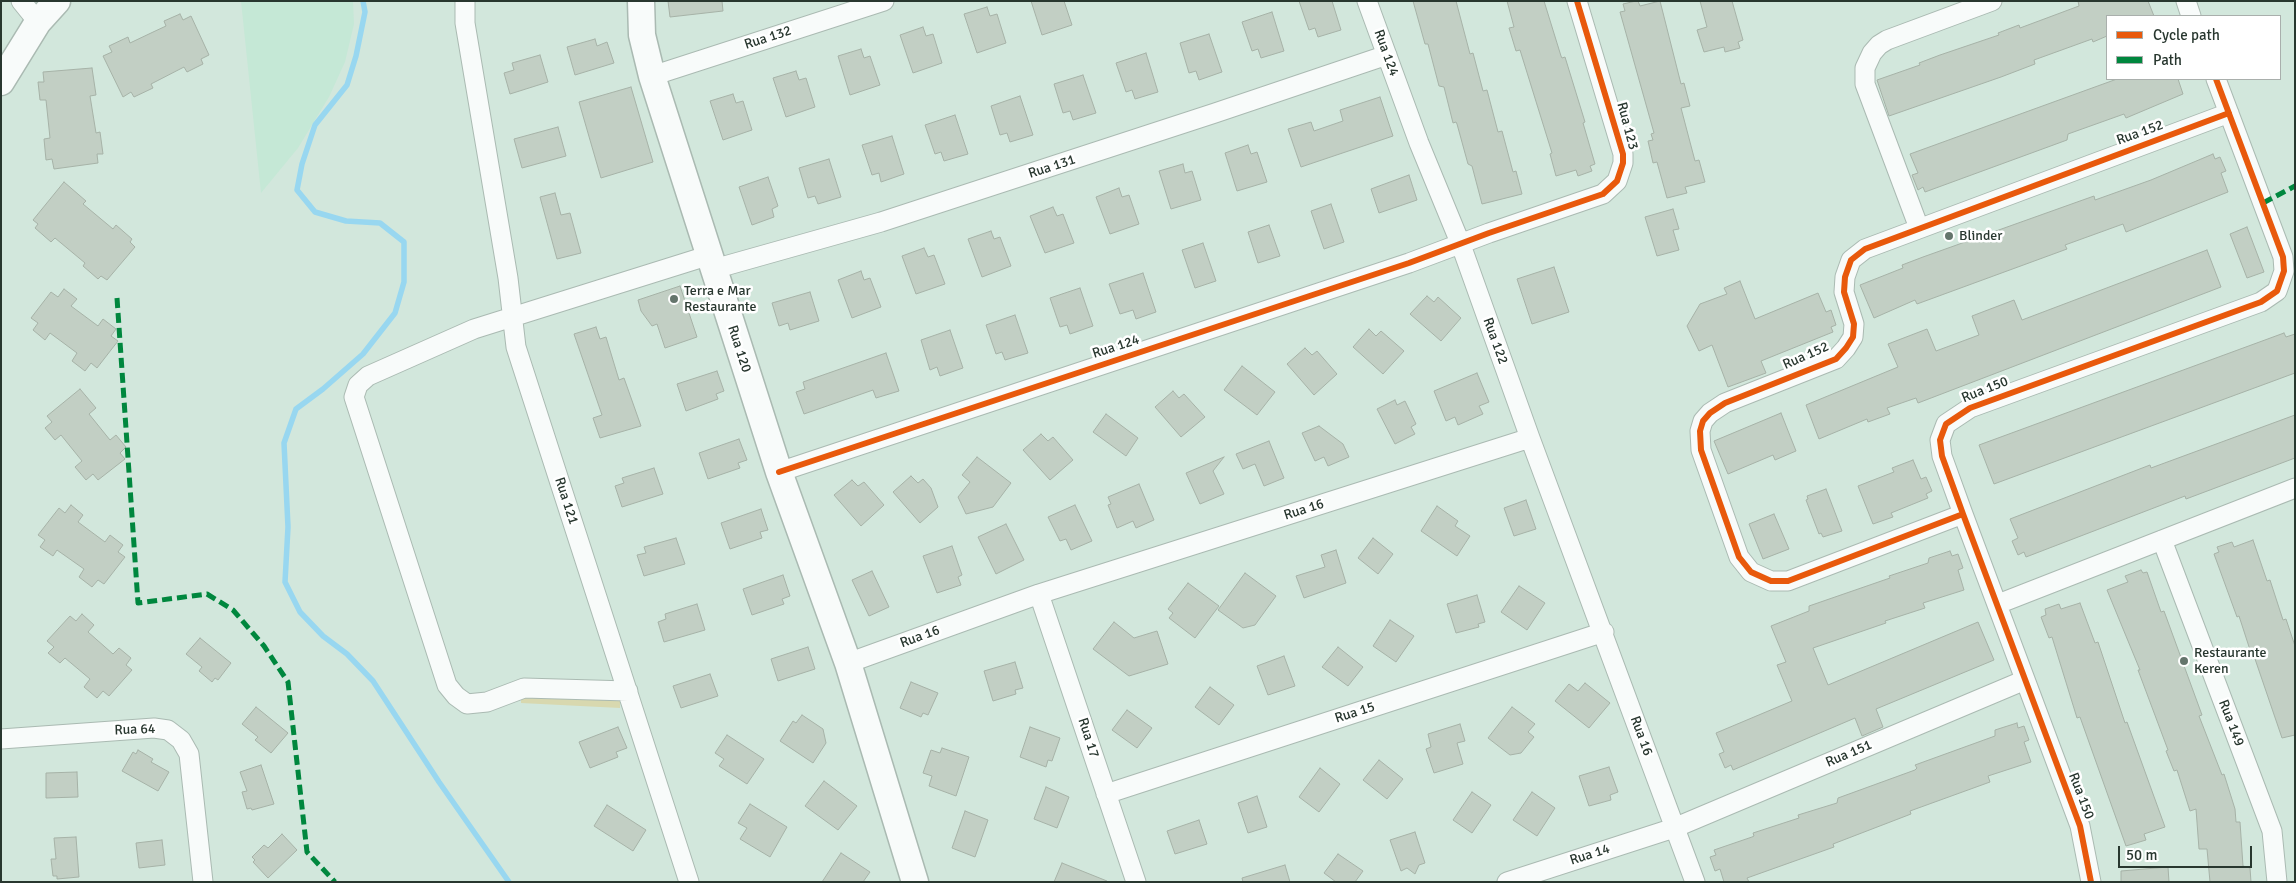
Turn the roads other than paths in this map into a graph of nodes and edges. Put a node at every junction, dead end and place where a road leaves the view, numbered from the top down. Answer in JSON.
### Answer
{"nodes":[{"id":1,"x":20,"y":1,"type":"edge"},
{"id":2,"x":57,"y":1,"type":"edge"},
{"id":3,"x":465,"y":1,"type":"edge"},
{"id":4,"x":641,"y":1,"type":"edge"},
{"id":5,"x":884,"y":1,"type":"edge"},
{"id":6,"x":1368,"y":1,"type":"edge"},
{"id":7,"x":1576,"y":1,"type":"edge"},
{"id":8,"x":1992,"y":1,"type":"edge"},
{"id":9,"x":2186,"y":1,"type":"edge"},
{"id":10,"x":2192,"y":15,"type":"edge"},
{"id":11,"x":38,"y":22,"type":"junction"},
{"id":12,"x":1387,"y":55,"type":"junction"},
{"id":13,"x":652,"y":76,"type":"junction"},
{"id":14,"x":2216,"y":80,"type":"edge"},
{"id":15,"x":1,"y":82,"type":"edge"},
{"id":16,"x":2229,"y":113,"type":"junction"},
{"id":17,"x":1919,"y":228,"type":"junction"},
{"id":18,"x":1461,"y":244,"type":"junction"},
{"id":19,"x":712,"y":262,"type":"junction"},
{"id":20,"x":512,"y":318,"type":"junction"},
{"id":21,"x":1530,"y":438,"type":"junction"},
{"id":22,"x":779,"y":472,"type":"junction"},
{"id":23,"x":2295,"y":488,"type":"edge"},
{"id":24,"x":1962,"y":514,"type":"junction"},
{"id":25,"x":2162,"y":540,"type":"junction"},
{"id":26,"x":1039,"y":594,"type":"junction"},
{"id":27,"x":1998,"y":604,"type":"junction"},
{"id":28,"x":1604,"y":632,"type":"junction"},
{"id":29,"x":848,"y":663,"type":"junction"},
{"id":30,"x":2024,"y":680,"type":"junction"},
{"id":31,"x":628,"y":691,"type":"junction"},
{"id":32,"x":1,"y":739,"type":"edge"},
{"id":33,"x":1106,"y":794,"type":"junction"},
{"id":34,"x":1674,"y":828,"type":"junction"},
{"id":35,"x":203,"y":882,"type":"edge"},
{"id":36,"x":689,"y":882,"type":"edge"},
{"id":37,"x":915,"y":882,"type":"edge"},
{"id":38,"x":1136,"y":882,"type":"edge"},
{"id":39,"x":1507,"y":882,"type":"edge"},
{"id":40,"x":1695,"y":882,"type":"edge"},
{"id":41,"x":2091,"y":882,"type":"edge"},
{"id":42,"x":2277,"y":882,"type":"edge"}],
"edges":[{"from":1,"to":11,"type":"street"},
{"from":2,"to":11,"type":"street"},
{"from":3,"to":20,"type":"street","name":"Rua 121"},
{"from":4,"to":13,"type":"street","name":"Rua 120"},
{"from":5,"to":13,"type":"street","name":"Rua 132"},
{"from":6,"to":12,"type":"street","name":"Rua 124"},
{"from":7,"to":18,"type":"street","name":"Rua 123"},
{"from":8,"to":17,"type":"street"},
{"from":9,"to":10,"type":"street"},
{"from":11,"to":15,"type":"street"},
{"from":12,"to":18,"type":"street","name":"Rua 124"},
{"from":12,"to":19,"type":"street","name":"Rua 131"},
{"from":13,"to":19,"type":"street","name":"Rua 120"},
{"from":14,"to":16,"type":"street","name":"Rua 150"},
{"from":16,"to":17,"type":"street","name":"Rua 152"},
{"from":16,"to":24,"type":"street","name":"Rua 150"},
{"from":17,"to":24,"type":"street","name":"Rua 152"},
{"from":18,"to":21,"type":"street","name":"Rua 122"},
{"from":18,"to":22,"type":"street","name":"Rua 124"},
{"from":19,"to":20,"type":"street"},
{"from":19,"to":22,"type":"street","name":"Rua 120"},
{"from":20,"to":31,"type":"street","name":"Rua 121"},
{"from":20,"to":31,"type":"street"},
{"from":21,"to":26,"type":"street","name":"Rua 16"},
{"from":21,"to":28,"type":"street","name":"Rua 16"},
{"from":22,"to":29,"type":"street","name":"Rua 120"},
{"from":23,"to":25,"type":"street"},
{"from":24,"to":27,"type":"street","name":"Rua 150"},
{"from":25,"to":27,"type":"street"},
{"from":25,"to":42,"type":"street","name":"Rua 149"},
{"from":26,"to":29,"type":"street","name":"Rua 16"},
{"from":26,"to":33,"type":"street","name":"Rua 17"},
{"from":27,"to":30,"type":"street","name":"Rua 150"},
{"from":28,"to":33,"type":"street","name":"Rua 15"},
{"from":28,"to":34,"type":"street","name":"Rua 16"},
{"from":29,"to":37,"type":"street"},
{"from":30,"to":34,"type":"street","name":"Rua 151"},
{"from":30,"to":41,"type":"street","name":"Rua 150"},
{"from":31,"to":36,"type":"street","name":"Rua 121"},
{"from":32,"to":35,"type":"street","name":"Rua 64"},
{"from":33,"to":38,"type":"street","name":"Rua 17"},
{"from":34,"to":39,"type":"street","name":"Rua 14"},
{"from":34,"to":40,"type":"street","name":"Rua 16"}]}
